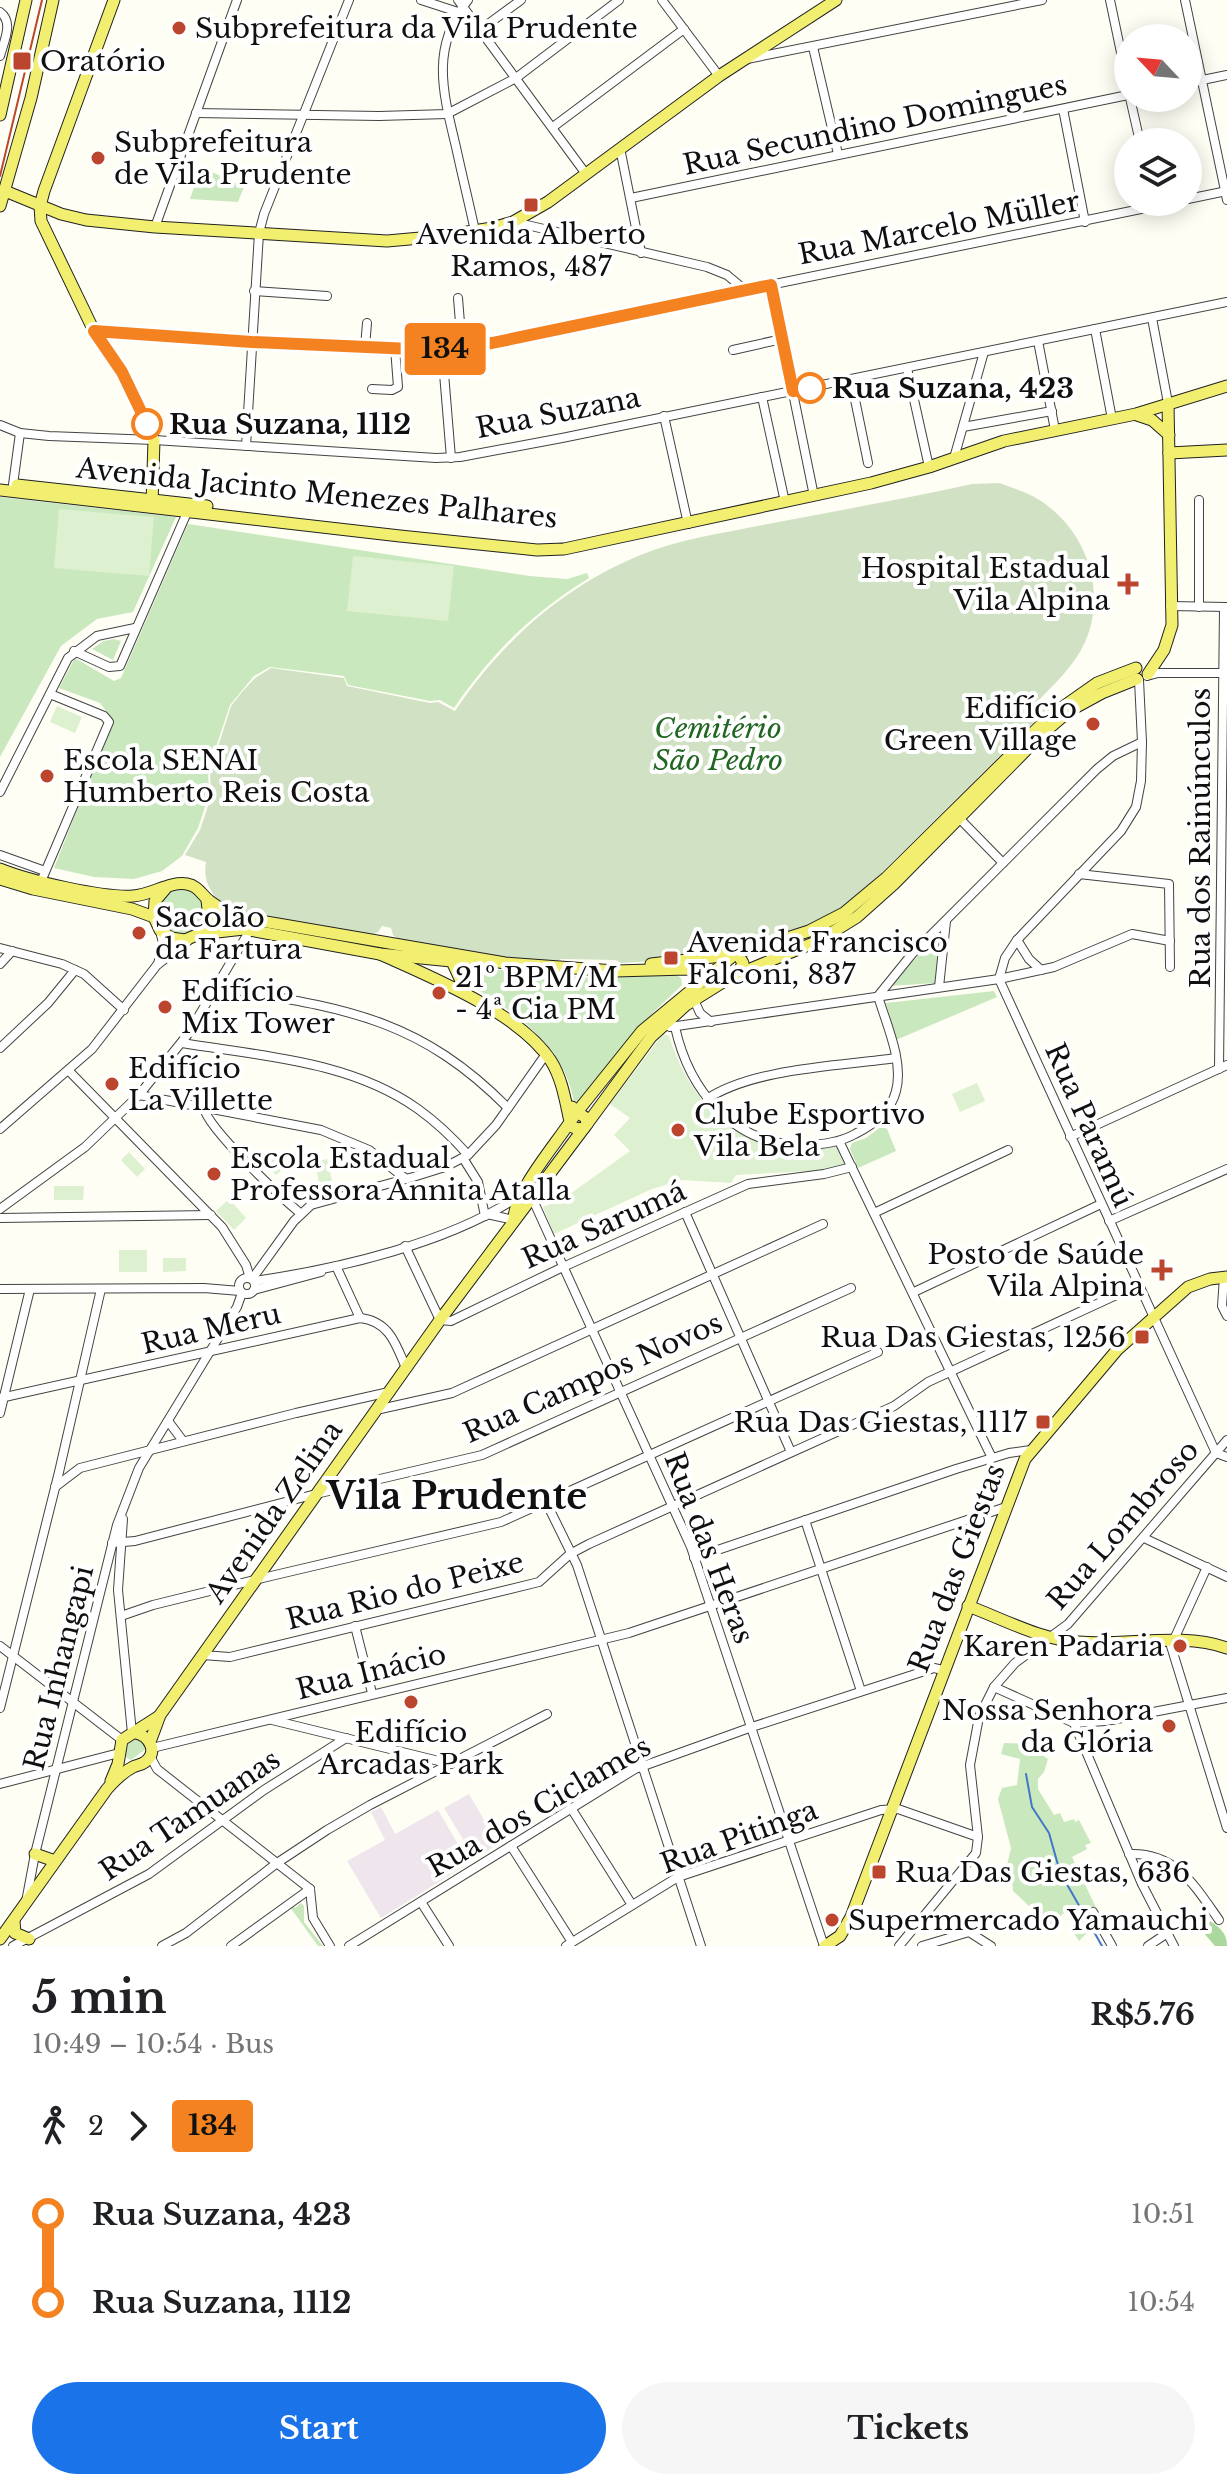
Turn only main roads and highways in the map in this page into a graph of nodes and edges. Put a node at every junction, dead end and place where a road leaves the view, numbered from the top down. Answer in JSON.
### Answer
{"nodes":[{"id":1,"x":26,"y":0,"type":"edge"},
{"id":2,"x":53,"y":0,"type":"edge"},
{"id":3,"x":114,"y":0,"type":"edge"},
{"id":4,"x":827,"y":2,"type":"edge"},
{"id":5,"x":5,"y":69,"type":"edge"},
{"id":6,"x":0,"y":115,"type":"edge"},
{"id":7,"x":5,"y":191,"type":"junction"},
{"id":8,"x":0,"y":206,"type":"edge"},
{"id":9,"x":40,"y":206,"type":"junction"},
{"id":10,"x":1227,"y":386,"type":"edge"},
{"id":11,"x":1168,"y":403,"type":"junction"},
{"id":12,"x":1136,"y":414,"type":"junction"},
{"id":13,"x":1112,"y":416,"type":"junction"},
{"id":14,"x":1169,"y":435,"type":"junction"},
{"id":15,"x":1227,"y":450,"type":"edge"},
{"id":16,"x":1169,"y":453,"type":"junction"},
{"id":17,"x":6,"y":487,"type":"edge"},
{"id":18,"x":152,"y":504,"type":"junction"},
{"id":19,"x":956,"y":815,"type":"junction"},
{"id":20,"x":0,"y":869,"type":"edge"},
{"id":21,"x":0,"y":879,"type":"edge"},
{"id":22,"x":40,"y":881,"type":"junction"},
{"id":23,"x":166,"y":888,"type":"junction"},
{"id":24,"x":207,"y":900,"type":"junction"},
{"id":25,"x":154,"y":917,"type":"junction"},
{"id":26,"x":196,"y":936,"type":"junction"},
{"id":27,"x":410,"y":947,"type":"junction"},
{"id":28,"x":441,"y":953,"type":"junction"},
{"id":29,"x":736,"y":953,"type":"junction"},
{"id":30,"x":380,"y":954,"type":"junction"},
{"id":31,"x":496,"y":962,"type":"junction"},
{"id":32,"x":452,"y":963,"type":"junction"},
{"id":33,"x":467,"y":963,"type":"junction"},
{"id":34,"x":603,"y":969,"type":"junction"},
{"id":35,"x":680,"y":969,"type":"junction"},
{"id":36,"x":708,"y":974,"type":"junction"},
{"id":37,"x":457,"y":975,"type":"junction"},
{"id":38,"x":731,"y":977,"type":"junction"},
{"id":39,"x":439,"y":980,"type":"junction"},
{"id":40,"x":692,"y":994,"type":"junction"},
{"id":41,"x":468,"y":995,"type":"junction"},
{"id":42,"x":563,"y":1096,"type":"junction"},
{"id":43,"x":574,"y":1117,"type":"junction"},
{"id":44,"x":585,"y":1126,"type":"junction"},
{"id":45,"x":557,"y":1141,"type":"junction"},
{"id":46,"x":528,"y":1196,"type":"junction"},
{"id":47,"x":1226,"y":1277,"type":"edge"},
{"id":48,"x":968,"y":1606,"type":"junction"},
{"id":49,"x":1227,"y":1648,"type":"edge"},
{"id":50,"x":160,"y":1715,"type":"junction"},
{"id":51,"x":130,"y":1735,"type":"junction"},
{"id":52,"x":151,"y":1749,"type":"junction"},
{"id":53,"x":120,"y":1754,"type":"junction"},
{"id":54,"x":136,"y":1766,"type":"junction"},
{"id":55,"x":107,"y":1789,"type":"junction"},
{"id":56,"x":35,"y":1854,"type":"road end"},
{"id":57,"x":55,"y":1861,"type":"junction"},
{"id":58,"x":14,"y":1920,"type":"junction"},
{"id":59,"x":0,"y":1939,"type":"edge"},
{"id":60,"x":29,"y":1939,"type":"road end"},
{"id":61,"x":824,"y":1946,"type":"edge"}],
"edges":[{"from":1,"to":5,"type":"main road"},
{"from":2,"to":7,"type":"main road"},
{"from":3,"to":9,"type":"main road"},
{"from":4,"to":9,"type":"main road"},
{"from":5,"to":6,"type":"main road"},
{"from":7,"to":8,"type":"main road"},
{"from":7,"to":9,"type":"main road"},
{"from":9,"to":18,"type":"main road"},
{"from":10,"to":11,"type":"main road"},
{"from":11,"to":12,"type":"main road"},
{"from":11,"to":13,"type":"main road"},
{"from":11,"to":14,"type":"main road"},
{"from":12,"to":13,"type":"main road"},
{"from":12,"to":14,"type":"main road"},
{"from":13,"to":18,"type":"main road","name":"Avenida Jacinto Menezes Palhares"},
{"from":14,"to":16,"type":"main road"},
{"from":15,"to":16,"type":"main road"},
{"from":16,"to":19,"type":"main road"},
{"from":17,"to":18,"type":"main road","name":"Avenida Jacinto Menezes Palhares"},
{"from":19,"to":29,"type":"main road"},
{"from":19,"to":38,"type":"main road"},
{"from":20,"to":22,"type":"main road"},
{"from":21,"to":22,"type":"main road"},
{"from":22,"to":23,"type":"main road"},
{"from":22,"to":25,"type":"main road"},
{"from":23,"to":24,"type":"main road"},
{"from":23,"to":25,"type":"main road"},
{"from":24,"to":26,"type":"main road"},
{"from":24,"to":27,"type":"main road"},
{"from":25,"to":26,"type":"main road"},
{"from":26,"to":30,"type":"main road"},
{"from":27,"to":28,"type":"main road"},
{"from":27,"to":30,"type":"main road"},
{"from":28,"to":31,"type":"main road"},
{"from":28,"to":32,"type":"main road"},
{"from":29,"to":34,"type":"main road"},
{"from":29,"to":36,"type":"main road"},
{"from":29,"to":38,"type":"main road"},
{"from":30,"to":32,"type":"main road"},
{"from":30,"to":39,"type":"main road"},
{"from":31,"to":33,"type":"main road"},
{"from":31,"to":34,"type":"main road"},
{"from":32,"to":33,"type":"main road"},
{"from":32,"to":37,"type":"main road"},
{"from":33,"to":37,"type":"main road"},
{"from":34,"to":35,"type":"main road"},
{"from":35,"to":36,"type":"main road"},
{"from":35,"to":40,"type":"main road"},
{"from":36,"to":38,"type":"main road"},
{"from":36,"to":40,"type":"main road"},
{"from":37,"to":39,"type":"main road"},
{"from":37,"to":41,"type":"main road"},
{"from":38,"to":40,"type":"main road"},
{"from":39,"to":41,"type":"main road"},
{"from":40,"to":43,"type":"main road"},
{"from":40,"to":44,"type":"main road"},
{"from":41,"to":42,"type":"main road"},
{"from":42,"to":43,"type":"main road"},
{"from":42,"to":45,"type":"main road"},
{"from":43,"to":44,"type":"main road"},
{"from":43,"to":45,"type":"main road"},
{"from":44,"to":46,"type":"main road"},
{"from":45,"to":46,"type":"main road"},
{"from":46,"to":50,"type":"main road","name":"Avenida Zelina"},
{"from":47,"to":48,"type":"main road","name":"Rua das Giestas"},
{"from":48,"to":49,"type":"main road"},
{"from":48,"to":61,"type":"main road","name":"Rua das Giestas"},
{"from":50,"to":51,"type":"main road","name":"Avenida Zelina"},
{"from":50,"to":52,"type":"main road","name":"Avenida Zelina"},
{"from":51,"to":52,"type":"main road"},
{"from":51,"to":53,"type":"main road"},
{"from":52,"to":54,"type":"main road"},
{"from":53,"to":54,"type":"main road"},
{"from":53,"to":55,"type":"main road"},
{"from":54,"to":55,"type":"main road"},
{"from":55,"to":57,"type":"main road"},
{"from":56,"to":57,"type":"main road"},
{"from":57,"to":58,"type":"main road"},
{"from":58,"to":59,"type":"main road"},
{"from":58,"to":60,"type":"main road"}]}
